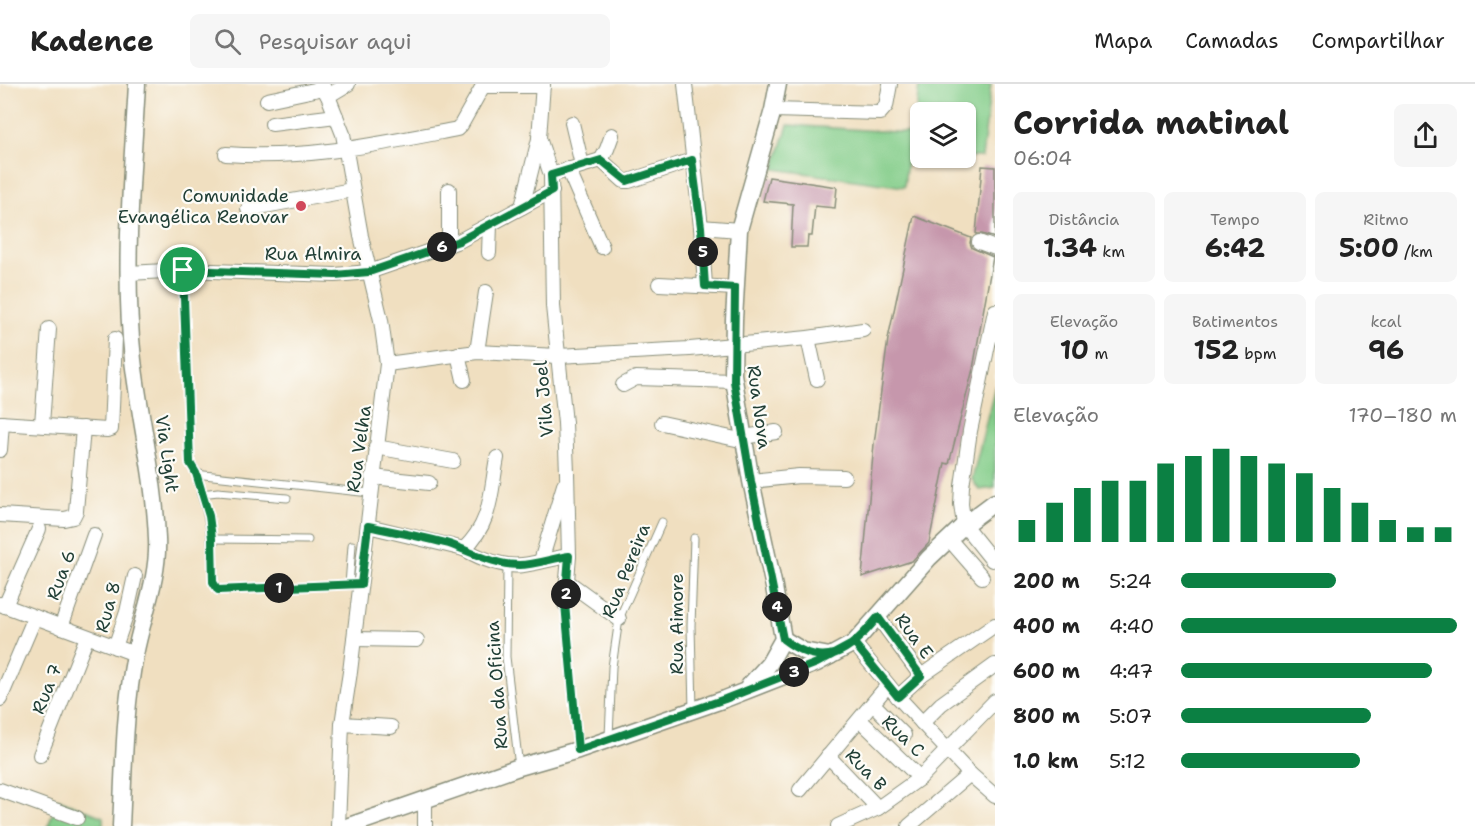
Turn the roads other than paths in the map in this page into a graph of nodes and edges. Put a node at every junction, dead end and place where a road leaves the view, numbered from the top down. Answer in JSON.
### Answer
{"nodes":[{"id":1,"x":137,"y":84,"type":"edge"},
{"id":2,"x":348,"y":84,"type":"edge"},
{"id":3,"x":685,"y":84,"type":"edge"},
{"id":4,"x":778,"y":84,"type":"edge"},
{"id":5,"x":890,"y":84,"type":"edge"},
{"id":6,"x":484,"y":85,"type":"edge"},
{"id":7,"x":543,"y":85,"type":"edge"},
{"id":8,"x":325,"y":90,"type":"edge"},
{"id":9,"x":267,"y":100,"type":"dead end"},
{"id":10,"x":773,"y":110,"type":"junction"},
{"id":11,"x":336,"y":116,"type":"junction"},
{"id":12,"x":572,"y":123,"type":"dead end"},
{"id":13,"x":272,"y":124,"type":"dead end"},
{"id":14,"x":612,"y":135,"type":"dead end"},
{"id":15,"x":539,"y":138,"type":"junction"},
{"id":16,"x":346,"y":150,"type":"junction"},
{"id":17,"x":226,"y":154,"type":"dead end"},
{"id":18,"x":601,"y":160,"type":"junction"},
{"id":19,"x":692,"y":160,"type":"junction"},
{"id":20,"x":582,"y":165,"type":"junction"},
{"id":21,"x":568,"y":169,"type":"junction"},
{"id":22,"x":551,"y":175,"type":"junction"},
{"id":23,"x":352,"y":190,"type":"junction"},
{"id":24,"x":449,"y":190,"type":"dead end"},
{"id":25,"x":552,"y":191,"type":"junction"},
{"id":26,"x":522,"y":207,"type":"junction"},
{"id":27,"x":248,"y":209,"type":"dead end"},
{"id":28,"x":490,"y":224,"type":"junction"},
{"id":29,"x":701,"y":227,"type":"junction"},
{"id":30,"x":739,"y":230,"type":"junction"},
{"id":31,"x":979,"y":242,"type":"dead end"},
{"id":32,"x":449,"y":245,"type":"junction"},
{"id":33,"x":602,"y":247,"type":"dead end"},
{"id":34,"x":995,"y":248,"type":"edge"},
{"id":35,"x":489,"y":254,"type":"dead end"},
{"id":36,"x":183,"y":270,"type":"junction"},
{"id":37,"x":369,"y":272,"type":"junction"},
{"id":38,"x":129,"y":273,"type":"junction"},
{"id":39,"x":659,"y":284,"type":"dead end"},
{"id":40,"x":705,"y":286,"type":"junction"},
{"id":41,"x":735,"y":288,"type":"junction"},
{"id":42,"x":486,"y":292,"type":"dead end"},
{"id":43,"x":995,"y":311,"type":"edge"},
{"id":44,"x":49,"y":329,"type":"dead end"},
{"id":45,"x":863,"y":330,"type":"dead end"},
{"id":46,"x":808,"y":338,"type":"junction"},
{"id":47,"x":115,"y":339,"type":"dead end"},
{"id":48,"x":734,"y":344,"type":"junction"},
{"id":49,"x":642,"y":351,"type":"junction"},
{"id":50,"x":477,"y":352,"type":"junction"},
{"id":51,"x":458,"y":354,"type":"junction"},
{"id":52,"x":558,"y":356,"type":"junction"},
{"id":53,"x":387,"y":364,"type":"junction"},
{"id":54,"x":636,"y":378,"type":"junction"},
{"id":55,"x":817,"y":379,"type":"dead end"},
{"id":56,"x":464,"y":380,"type":"dead end"},
{"id":57,"x":734,"y":381,"type":"junction"},
{"id":58,"x":623,"y":385,"type":"dead end"},
{"id":59,"x":1,"y":423,"type":"edge"},
{"id":60,"x":662,"y":423,"type":"dead end"},
{"id":61,"x":42,"y":424,"type":"junction"},
{"id":62,"x":83,"y":428,"type":"junction"},
{"id":63,"x":776,"y":432,"type":"dead end"},
{"id":64,"x":744,"y":439,"type":"junction"},
{"id":65,"x":376,"y":447,"type":"junction"},
{"id":66,"x":0,"y":450,"type":"edge"},
{"id":67,"x":497,"y":458,"type":"dead end"},
{"id":68,"x":453,"y":461,"type":"dead end"},
{"id":69,"x":196,"y":473,"type":"junction"},
{"id":70,"x":567,"y":473,"type":"junction"},
{"id":71,"x":372,"y":477,"type":"junction"},
{"id":72,"x":844,"y":477,"type":"dead end"},
{"id":73,"x":751,"y":481,"type":"junction"},
{"id":74,"x":429,"y":483,"type":"dead end"},
{"id":75,"x":201,"y":494,"type":"junction"},
{"id":76,"x":370,"y":494,"type":"junction"},
{"id":77,"x":962,"y":496,"type":"junction"},
{"id":78,"x":287,"y":498,"type":"dead end"},
{"id":79,"x":990,"y":506,"type":"edge"},
{"id":80,"x":0,"y":515,"type":"edge"},
{"id":81,"x":662,"y":522,"type":"dead end"},
{"id":82,"x":964,"y":525,"type":"junction"},
{"id":83,"x":368,"y":526,"type":"junction"},
{"id":84,"x":39,"y":529,"type":"dead end"},
{"id":85,"x":94,"y":535,"type":"dead end"},
{"id":86,"x":212,"y":538,"type":"junction"},
{"id":87,"x":694,"y":538,"type":"dead end"},
{"id":88,"x":949,"y":538,"type":"junction"},
{"id":89,"x":308,"y":540,"type":"dead end"},
{"id":90,"x":352,"y":545,"type":"dead end"},
{"id":91,"x":464,"y":549,"type":"junction"},
{"id":92,"x":569,"y":556,"type":"junction"},
{"id":93,"x":992,"y":560,"type":"dead end"},
{"id":94,"x":541,"y":561,"type":"junction"},
{"id":95,"x":507,"y":565,"type":"junction"},
{"id":96,"x":135,"y":576,"type":"dead end"},
{"id":97,"x":982,"y":577,"type":"dead end"},
{"id":98,"x":567,"y":582,"type":"junction"},
{"id":99,"x":355,"y":585,"type":"junction"},
{"id":100,"x":565,"y":604,"type":"joint"},
{"id":101,"x":3,"y":605,"type":"edge"},
{"id":102,"x":35,"y":617,"type":"junction"},
{"id":103,"x":878,"y":617,"type":"junction"},
{"id":104,"x":619,"y":619,"type":"junction"},
{"id":105,"x":61,"y":627,"type":"junction"},
{"id":106,"x":992,"y":632,"type":"edge"},
{"id":107,"x":87,"y":637,"type":"junction"},
{"id":108,"x":354,"y":639,"type":"junction"},
{"id":109,"x":783,"y":639,"type":"junction"},
{"id":110,"x":417,"y":640,"type":"dead end"},
{"id":111,"x":854,"y":643,"type":"junction"},
{"id":112,"x":115,"y":647,"type":"junction"},
{"id":113,"x":135,"y":654,"type":"junction"},
{"id":114,"x":830,"y":656,"type":"junction"},
{"id":115,"x":995,"y":665,"type":"edge"},
{"id":116,"x":921,"y":676,"type":"junction"},
{"id":117,"x":888,"y":685,"type":"junction"},
{"id":118,"x":747,"y":689,"type":"junction"},
{"id":119,"x":898,"y":697,"type":"junction"},
{"id":120,"x":0,"y":699,"type":"edge"},
{"id":121,"x":995,"y":701,"type":"edge"},
{"id":122,"x":873,"y":704,"type":"junction"},
{"id":123,"x":693,"y":710,"type":"junction"},
{"id":124,"x":860,"y":720,"type":"junction"},
{"id":125,"x":922,"y":723,"type":"junction"},
{"id":126,"x":342,"y":724,"type":"junction"},
{"id":127,"x":391,"y":727,"type":"dead end"},
{"id":128,"x":904,"y":735,"type":"dead end"},
{"id":129,"x":609,"y":740,"type":"junction"},
{"id":130,"x":578,"y":750,"type":"junction"},
{"id":131,"x":947,"y":751,"type":"junction"},
{"id":132,"x":40,"y":755,"type":"dead end"},
{"id":133,"x":828,"y":756,"type":"junction"},
{"id":134,"x":519,"y":767,"type":"junction"},
{"id":135,"x":970,"y":774,"type":"junction"},
{"id":136,"x":920,"y":778,"type":"junction"},
{"id":137,"x":0,"y":790,"type":"edge"},
{"id":138,"x":800,"y":790,"type":"dead end"},
{"id":139,"x":995,"y":796,"type":"edge"},
{"id":140,"x":425,"y":800,"type":"junction"},
{"id":141,"x":878,"y":808,"type":"junction"},
{"id":142,"x":77,"y":819,"type":"dead end"},
{"id":143,"x":121,"y":826,"type":"edge"},
{"id":144,"x":338,"y":826,"type":"edge"},
{"id":145,"x":349,"y":826,"type":"edge"},
{"id":146,"x":424,"y":826,"type":"edge"},
{"id":147,"x":838,"y":826,"type":"edge"},
{"id":148,"x":909,"y":826,"type":"edge"}],
"edges":[{"from":1,"to":38,"type":"street","name":"Via Light"},
{"from":2,"to":8,"type":"street"},
{"from":3,"to":19,"type":"street"},
{"from":4,"to":10,"type":"street","name":"Rua Nova"},
{"from":5,"to":10,"type":"street"},
{"from":6,"to":7,"type":"street"},
{"from":6,"to":16,"type":"street"},
{"from":7,"to":15,"type":"street"},
{"from":8,"to":9,"type":"street"},
{"from":8,"to":11,"type":"street","name":"Rua Velha"},
{"from":10,"to":30,"type":"street","name":"Rua Nova"},
{"from":11,"to":13,"type":"street"},
{"from":11,"to":16,"type":"street","name":"Rua Velha"},
{"from":12,"to":20,"type":"street"},
{"from":14,"to":18,"type":"street"},
{"from":15,"to":22,"type":"street","name":"Vila Joel"},
{"from":15,"to":26,"type":"street"},
{"from":16,"to":17,"type":"street"},
{"from":16,"to":23,"type":"street","name":"Rua Velha"},
{"from":18,"to":19,"type":"street"},
{"from":18,"to":20,"type":"street"},
{"from":19,"to":29,"type":"street"},
{"from":20,"to":21,"type":"street"},
{"from":21,"to":22,"type":"street"},
{"from":21,"to":33,"type":"street"},
{"from":22,"to":25,"type":"street","name":"Vila Joel"},
{"from":23,"to":27,"type":"street"},
{"from":23,"to":37,"type":"street","name":"Rua Velha"},
{"from":24,"to":32,"type":"street"},
{"from":25,"to":26,"type":"street","name":"Rua Almira"},
{"from":25,"to":52,"type":"street","name":"Vila Joel"},
{"from":26,"to":28,"type":"street","name":"Rua Almira"},
{"from":28,"to":32,"type":"street","name":"Rua Almira"},
{"from":28,"to":35,"type":"street"},
{"from":29,"to":30,"type":"street"},
{"from":29,"to":40,"type":"street"},
{"from":30,"to":41,"type":"street","name":"Rua Nova"},
{"from":31,"to":34,"type":"street"},
{"from":32,"to":37,"type":"street","name":"Rua Almira"},
{"from":36,"to":37,"type":"street","name":"Rua Almira"},
{"from":36,"to":38,"type":"street","name":"Rua Almira"},
{"from":36,"to":69,"type":"lane"},
{"from":37,"to":53,"type":"street","name":"Rua Velha"},
{"from":38,"to":113,"type":"street","name":"Via Light"},
{"from":39,"to":40,"type":"street"},
{"from":40,"to":41,"type":"street"},
{"from":41,"to":48,"type":"street","name":"Rua Nova"},
{"from":42,"to":50,"type":"street"},
{"from":43,"to":77,"type":"street"},
{"from":44,"to":61,"type":"street"},
{"from":45,"to":46,"type":"street"},
{"from":46,"to":48,"type":"street"},
{"from":46,"to":55,"type":"street"},
{"from":47,"to":62,"type":"street"},
{"from":48,"to":49,"type":"street"},
{"from":48,"to":57,"type":"street","name":"Rua Nova"},
{"from":49,"to":52,"type":"street"},
{"from":49,"to":54,"type":"street"},
{"from":50,"to":51,"type":"street"},
{"from":50,"to":52,"type":"street"},
{"from":51,"to":53,"type":"street"},
{"from":51,"to":56,"type":"street"},
{"from":52,"to":70,"type":"street","name":"Vila Joel"},
{"from":53,"to":65,"type":"street","name":"Rua Velha"},
{"from":54,"to":57,"type":"street"},
{"from":54,"to":58,"type":"street"},
{"from":57,"to":64,"type":"street","name":"Rua Nova"},
{"from":59,"to":61,"type":"street"},
{"from":59,"to":66,"type":"street"},
{"from":60,"to":64,"type":"street"},
{"from":61,"to":62,"type":"street"},
{"from":62,"to":80,"type":"street"},
{"from":63,"to":64,"type":"street"},
{"from":64,"to":73,"type":"street","name":"Rua Nova"},
{"from":65,"to":68,"type":"street"},
{"from":65,"to":71,"type":"street","name":"Rua Velha"},
{"from":67,"to":91,"type":"street"},
{"from":69,"to":75,"type":"lane"},
{"from":69,"to":76,"type":"lane"},
{"from":70,"to":92,"type":"street","name":"Vila Joel"},
{"from":70,"to":94,"type":"street"},
{"from":71,"to":74,"type":"street"},
{"from":71,"to":76,"type":"street","name":"Rua Velha"},
{"from":72,"to":73,"type":"street"},
{"from":73,"to":109,"type":"street","name":"Rua Nova"},
{"from":75,"to":78,"type":"lane"},
{"from":75,"to":86,"type":"lane"},
{"from":76,"to":83,"type":"street","name":"Rua Velha"},
{"from":77,"to":79,"type":"street"},
{"from":77,"to":82,"type":"street"},
{"from":79,"to":82,"type":"street"},
{"from":81,"to":104,"type":"lane","name":"Rua Pereira"},
{"from":82,"to":88,"type":"street"},
{"from":82,"to":93,"type":"street"},
{"from":83,"to":91,"type":"street"},
{"from":83,"to":99,"type":"street","name":"Rua Velha"},
{"from":84,"to":101,"type":"street"},
{"from":85,"to":105,"type":"street","name":"Rua 6"},
{"from":86,"to":89,"type":"lane"},
{"from":86,"to":99,"type":"lane"},
{"from":87,"to":123,"type":"lane","name":"Rua Aimore"},
{"from":88,"to":97,"type":"street"},
{"from":88,"to":103,"type":"street"},
{"from":90,"to":99,"type":"lane"},
{"from":91,"to":95,"type":"street"},
{"from":92,"to":94,"type":"street"},
{"from":92,"to":98,"type":"street","name":"Vila Joel"},
{"from":94,"to":95,"type":"street"},
{"from":95,"to":134,"type":"lane","name":"Rua da Oficina"},
{"from":96,"to":112,"type":"street","name":"Rua 8"},
{"from":98,"to":100,"type":"street","name":"Vila Joel"},
{"from":98,"to":104,"type":"street"},
{"from":99,"to":108,"type":"street","name":"Rua Velha"},
{"from":100,"to":130,"type":"lane"},
{"from":101,"to":102,"type":"street"},
{"from":102,"to":105,"type":"street"},
{"from":102,"to":120,"type":"street"},
{"from":103,"to":111,"type":"street"},
{"from":103,"to":116,"type":"street","name":"Rua E"},
{"from":104,"to":129,"type":"lane","name":"Rua Pereira"},
{"from":105,"to":107,"type":"street"},
{"from":106,"to":116,"type":"street"},
{"from":107,"to":112,"type":"street"},
{"from":107,"to":132,"type":"street","name":"Rua 7"},
{"from":108,"to":110,"type":"street"},
{"from":108,"to":126,"type":"street","name":"Rua Velha"},
{"from":109,"to":114,"type":"street"},
{"from":109,"to":118,"type":"street"},
{"from":111,"to":114,"type":"street"},
{"from":111,"to":117,"type":"street"},
{"from":112,"to":113,"type":"street"},
{"from":113,"to":143,"type":"street","name":"Via Light"},
{"from":114,"to":118,"type":"street"},
{"from":115,"to":125,"type":"street"},
{"from":116,"to":119,"type":"street"},
{"from":117,"to":119,"type":"street"},
{"from":117,"to":122,"type":"street"},
{"from":118,"to":123,"type":"street"},
{"from":119,"to":125,"type":"street"},
{"from":121,"to":131,"type":"street"},
{"from":122,"to":124,"type":"street"},
{"from":122,"to":128,"type":"street"},
{"from":123,"to":129,"type":"street"},
{"from":124,"to":133,"type":"street"},
{"from":124,"to":136,"type":"street","name":"Rua C"},
{"from":125,"to":131,"type":"street"},
{"from":126,"to":127,"type":"street"},
{"from":126,"to":144,"type":"street","name":"Rua Velha"},
{"from":129,"to":130,"type":"street"},
{"from":130,"to":134,"type":"street"},
{"from":131,"to":135,"type":"street"},
{"from":131,"to":136,"type":"street"},
{"from":133,"to":138,"type":"street"},
{"from":133,"to":141,"type":"street","name":"Rua B"},
{"from":134,"to":140,"type":"street"},
{"from":135,"to":139,"type":"street"},
{"from":135,"to":148,"type":"street"},
{"from":136,"to":141,"type":"street"},
{"from":137,"to":142,"type":"street"},
{"from":140,"to":145,"type":"street"},
{"from":140,"to":146,"type":"street"},
{"from":141,"to":147,"type":"street"}]}
